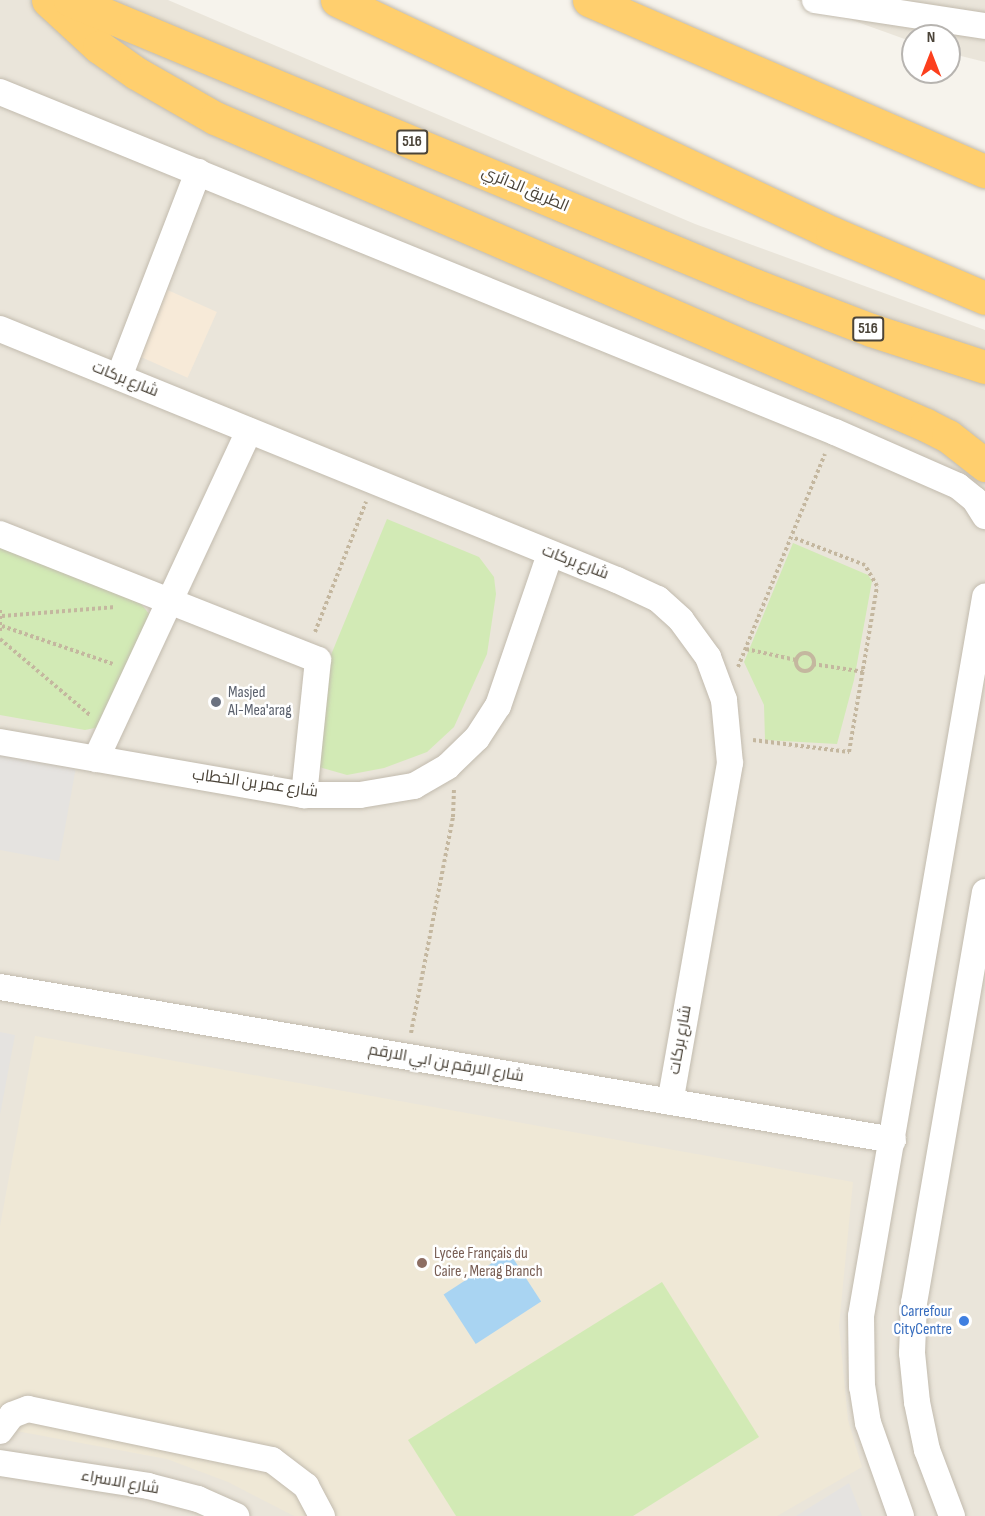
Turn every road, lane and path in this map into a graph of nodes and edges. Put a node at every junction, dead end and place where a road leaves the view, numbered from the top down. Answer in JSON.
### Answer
{"nodes":[{"id":1,"x":48,"y":0,"type":"edge"},
{"id":2,"x":70,"y":0,"type":"edge"},
{"id":3,"x":337,"y":0,"type":"edge"},
{"id":4,"x":589,"y":0,"type":"edge"},
{"id":5,"x":815,"y":0,"type":"edge"},
{"id":6,"x":985,"y":26,"type":"edge"},
{"id":7,"x":0,"y":92,"type":"edge"},
{"id":8,"x":985,"y":171,"type":"edge"},
{"id":9,"x":198,"y":172,"type":"junction"},
{"id":10,"x":985,"y":298,"type":"edge"},
{"id":11,"x":0,"y":329,"type":"edge"},
{"id":12,"x":985,"y":367,"type":"edge"},
{"id":13,"x":119,"y":377,"type":"junction"},
{"id":14,"x":249,"y":431,"type":"junction"},
{"id":15,"x":835,"y":432,"type":"junction"},
{"id":16,"x":985,"y":465,"type":"edge"},
{"id":17,"x":373,"y":482,"type":"junction"},
{"id":18,"x":985,"y":516,"type":"edge"},
{"id":19,"x":0,"y":534,"type":"edge"},
{"id":20,"x":792,"y":537,"type":"junction"},
{"id":21,"x":550,"y":554,"type":"junction"},
{"id":22,"x":985,"y":597,"type":"edge"},
{"id":23,"x":168,"y":603,"type":"junction"},
{"id":24,"x":121,"y":607,"type":"dead end"},
{"id":25,"x":0,"y":610,"type":"edge"},
{"id":26,"x":2,"y":616,"type":"junction"},
{"id":27,"x":1,"y":629,"type":"edge"},
{"id":28,"x":315,"y":633,"type":"dead end"},
{"id":29,"x":0,"y":639,"type":"edge"},
{"id":30,"x":746,"y":649,"type":"junction"},
{"id":31,"x":796,"y":660,"type":"junction"},
{"id":32,"x":813,"y":664,"type":"junction"},
{"id":33,"x":136,"y":672,"type":"junction"},
{"id":34,"x":864,"y":672,"type":"junction"},
{"id":35,"x":724,"y":700,"type":"junction"},
{"id":36,"x":108,"y":731,"type":"junction"},
{"id":37,"x":730,"y":737,"type":"junction"},
{"id":38,"x":0,"y":742,"type":"edge"},
{"id":39,"x":96,"y":759,"type":"junction"},
{"id":40,"x":448,"y":765,"type":"junction"},
{"id":41,"x":304,"y":795,"type":"junction"},
{"id":42,"x":985,"y":892,"type":"edge"},
{"id":43,"x":0,"y":987,"type":"edge"},
{"id":44,"x":406,"y":1057,"type":"junction"},
{"id":45,"x":670,"y":1102,"type":"junction"},
{"id":46,"x":893,"y":1140,"type":"junction"},
{"id":47,"x":0,"y":1431,"type":"edge"},
{"id":48,"x":0,"y":1463,"type":"edge"},
{"id":49,"x":236,"y":1516,"type":"edge"},
{"id":50,"x":322,"y":1516,"type":"edge"},
{"id":51,"x":901,"y":1516,"type":"edge"},
{"id":52,"x":952,"y":1516,"type":"edge"}],
"edges":[{"from":1,"to":16,"type":"highway"},
{"from":2,"to":12,"type":"highway","name":"الطريق الدائري","number":"516"},
{"from":3,"to":10,"type":"highway"},
{"from":4,"to":8,"type":"highway"},
{"from":5,"to":6,"type":"street"},
{"from":7,"to":9,"type":"street"},
{"from":9,"to":13,"type":"street"},
{"from":9,"to":15,"type":"street"},
{"from":11,"to":13,"type":"street","name":"شارع بركات"},
{"from":13,"to":14,"type":"street","name":"شارع بركات"},
{"from":14,"to":17,"type":"street","name":"شارع بركات"},
{"from":14,"to":23,"type":"street"},
{"from":15,"to":18,"type":"street"},
{"from":15,"to":20,"type":"path"},
{"from":17,"to":21,"type":"street","name":"شارع بركات"},
{"from":17,"to":28,"type":"path"},
{"from":19,"to":23,"type":"street"},
{"from":20,"to":30,"type":"path"},
{"from":20,"to":34,"type":"path"},
{"from":21,"to":35,"type":"street","name":"شارع بركات"},
{"from":21,"to":40,"type":"street","name":"شارع عمر بن الخطاب"},
{"from":22,"to":46,"type":"street"},
{"from":23,"to":33,"type":"street"},
{"from":23,"to":41,"type":"street"},
{"from":24,"to":26,"type":"path"},
{"from":25,"to":26,"type":"path"},
{"from":26,"to":27,"type":"path"},
{"from":27,"to":33,"type":"path"},
{"from":29,"to":36,"type":"path"},
{"from":30,"to":31,"type":"path"},
{"from":30,"to":35,"type":"path"},
{"from":31,"to":32,"type":"path"},
{"from":31,"to":32,"type":"path"},
{"from":32,"to":34,"type":"path"},
{"from":33,"to":36,"type":"street"},
{"from":34,"to":37,"type":"path"},
{"from":35,"to":37,"type":"street","name":"شارع بركات"},
{"from":36,"to":39,"type":"street"},
{"from":37,"to":45,"type":"street","name":"شارع بركات"},
{"from":38,"to":39,"type":"street","name":"شارع عمر بن الخطاب"},
{"from":39,"to":41,"type":"street","name":"شارع عمر بن الخطاب"},
{"from":40,"to":41,"type":"street","name":"شارع عمر بن الخطاب"},
{"from":40,"to":44,"type":"path"},
{"from":42,"to":52,"type":"street"},
{"from":43,"to":44,"type":"street","name":"شارع الارقم بن ابي الارقم"},
{"from":44,"to":45,"type":"street","name":"شارع الارقم بن ابي الارقم"},
{"from":45,"to":46,"type":"street","name":"شارع الارقم بن ابي الارقم"},
{"from":46,"to":51,"type":"street"},
{"from":47,"to":50,"type":"street"},
{"from":48,"to":49,"type":"street","name":"شارع الاسراء"}]}
